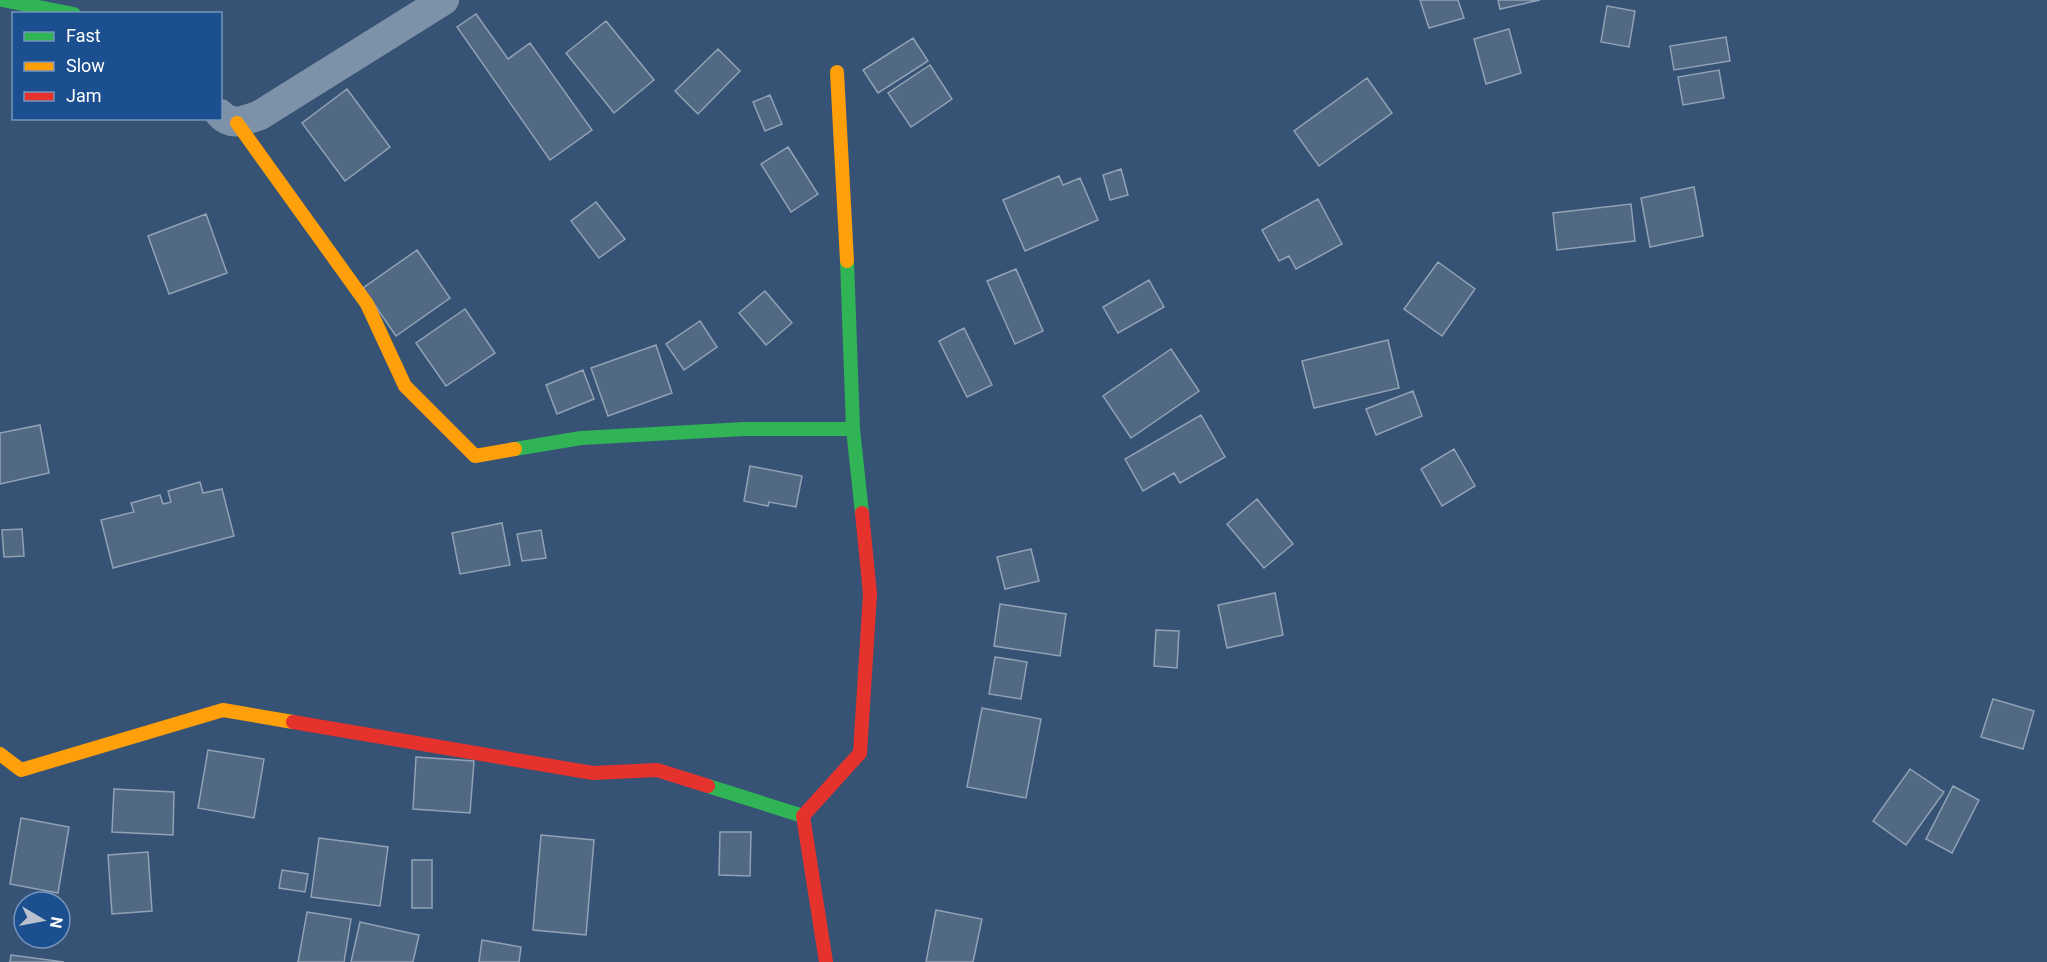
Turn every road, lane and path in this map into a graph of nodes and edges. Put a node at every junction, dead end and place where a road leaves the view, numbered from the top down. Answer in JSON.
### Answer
{"nodes":[{"id":1,"x":2,"y":0,"type":"edge"},
{"id":2,"x":444,"y":0,"type":"edge"},
{"id":3,"x":64,"y":12,"type":"edge"},
{"id":4,"x":837,"y":72,"type":"dead end"},
{"id":5,"x":229,"y":118,"type":"edge"},
{"id":6,"x":853,"y":429,"type":"junction"},
{"id":7,"x":0,"y":754,"type":"edge"},
{"id":8,"x":803,"y":816,"type":"junction"},
{"id":9,"x":826,"y":962,"type":"edge"}],
"edges":[{"from":1,"to":3,"type":"street"},
{"from":2,"to":5,"type":"street"},
{"from":4,"to":6,"type":"street"},
{"from":5,"to":6,"type":"street"},
{"from":6,"to":8,"type":"street"},
{"from":7,"to":8,"type":"street"},
{"from":8,"to":9,"type":"street"}]}
